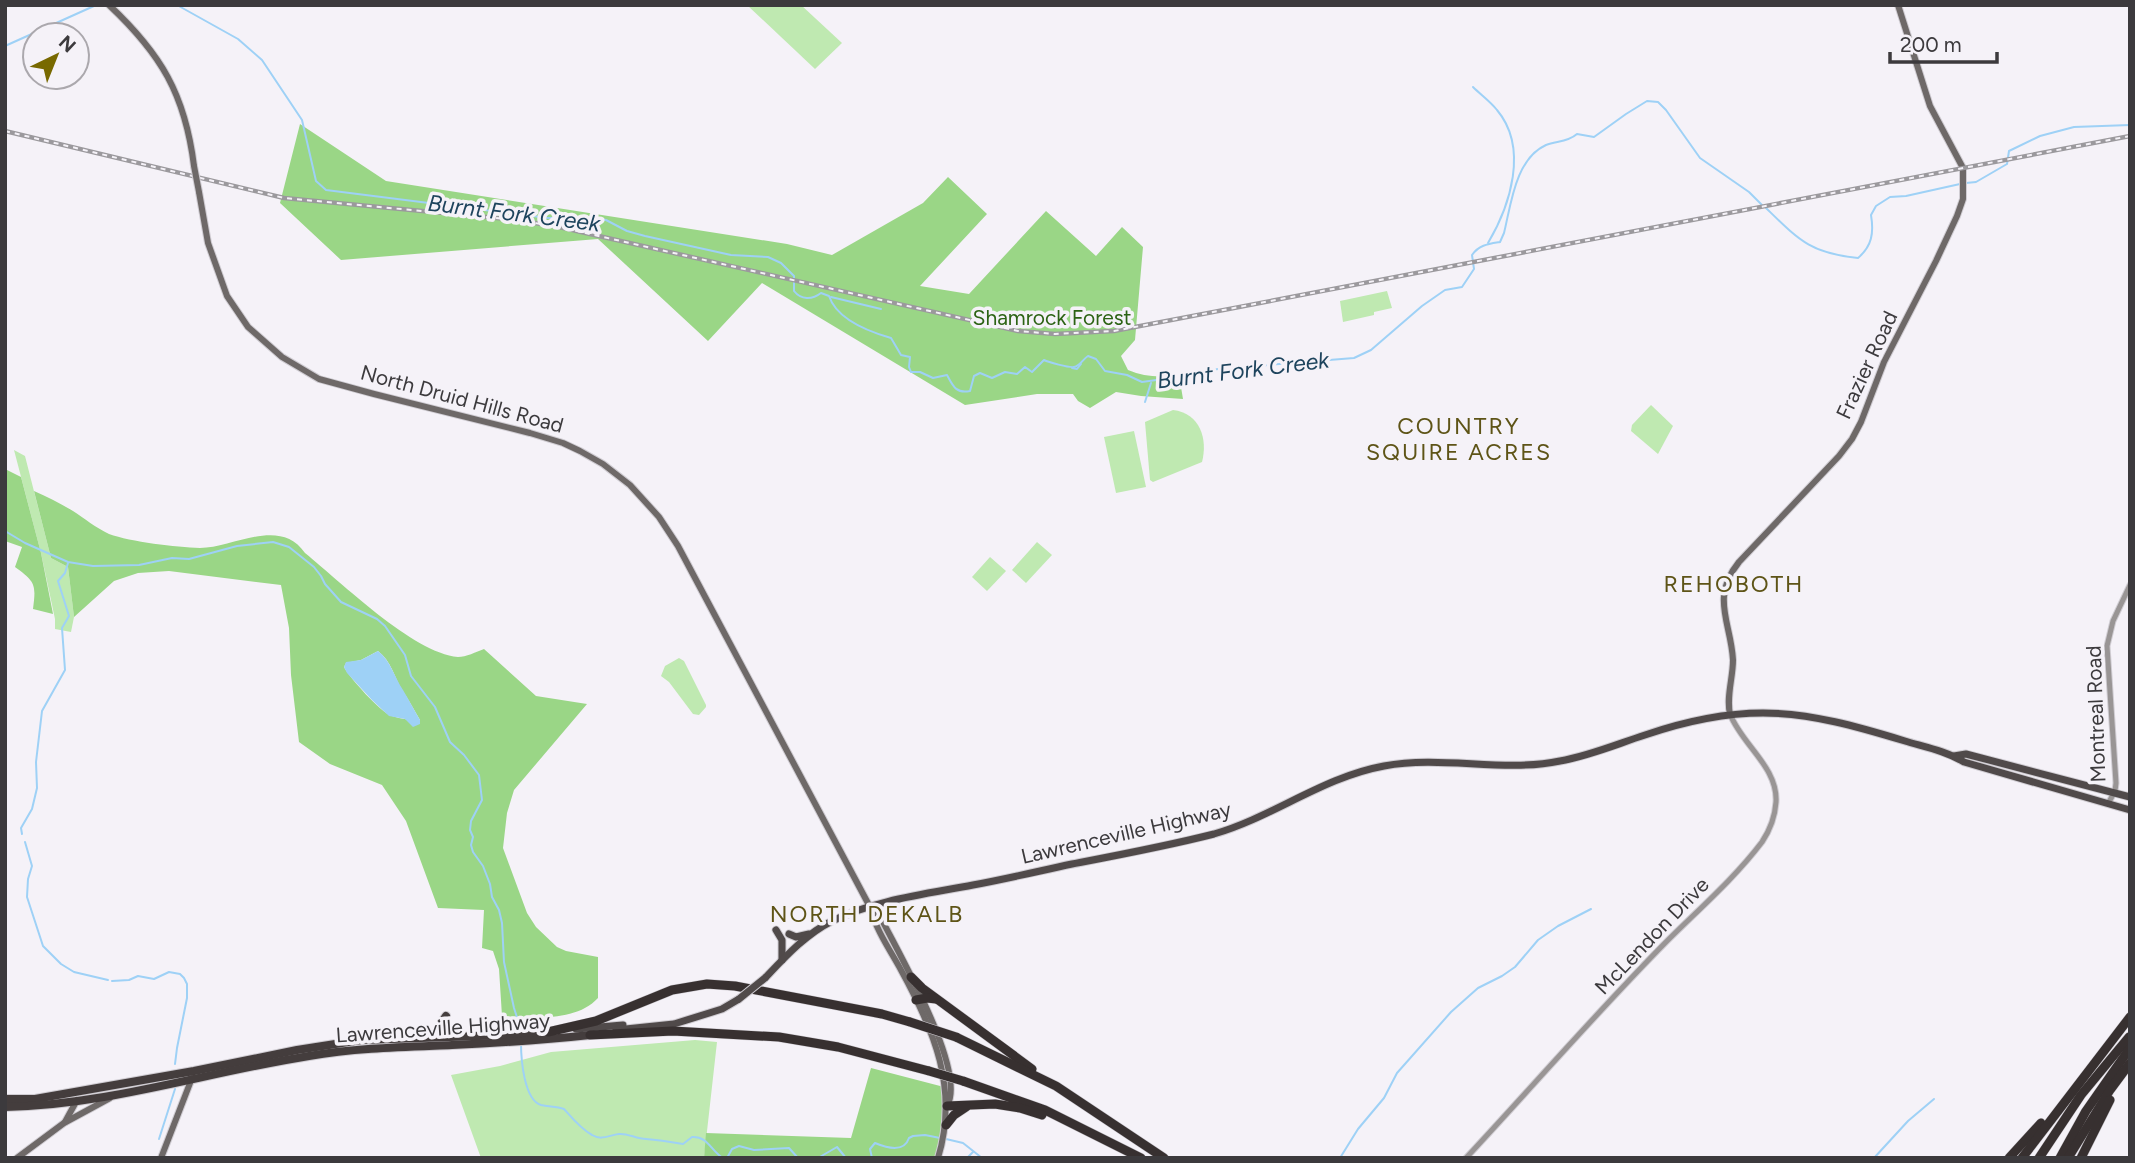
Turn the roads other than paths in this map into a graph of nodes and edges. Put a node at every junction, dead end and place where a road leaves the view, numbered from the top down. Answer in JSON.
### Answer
{"nodes":[{"id":1,"x":109,"y":5,"type":"edge"},
{"id":2,"x":1898,"y":5,"type":"edge"},
{"id":3,"x":2130,"y":585,"type":"edge"},
{"id":4,"x":1730,"y":714,"type":"junction"},
{"id":5,"x":1954,"y":756,"type":"junction"},
{"id":6,"x":2115,"y":792,"type":"junction"},
{"id":7,"x":2130,"y":797,"type":"edge"},
{"id":8,"x":2109,"y":803,"type":"junction"},
{"id":9,"x":2130,"y":810,"type":"edge"},
{"id":10,"x":870,"y":908,"type":"junction"},
{"id":11,"x":776,"y":930,"type":"dead end"},
{"id":12,"x":813,"y":933,"type":"junction"},
{"id":13,"x":789,"y":934,"type":"dead end"},
{"id":14,"x":782,"y":960,"type":"junction"},
{"id":15,"x":911,"y":977,"type":"junction"},
{"id":16,"x":919,"y":999,"type":"junction"},
{"id":17,"x":937,"y":999,"type":"junction"},
{"id":18,"x":697,"y":1017,"type":"junction"},
{"id":19,"x":2130,"y":1017,"type":"edge"},
{"id":20,"x":548,"y":1032,"type":"junction"},
{"id":21,"x":590,"y":1035,"type":"junction"},
{"id":22,"x":2129,"y":1036,"type":"edge"},
{"id":23,"x":463,"y":1037,"type":"junction"},
{"id":24,"x":530,"y":1037,"type":"junction"},
{"id":25,"x":424,"y":1038,"type":"junction"},
{"id":26,"x":510,"y":1039,"type":"junction"},
{"id":27,"x":2130,"y":1048,"type":"edge"},
{"id":28,"x":2130,"y":1063,"type":"edge"},
{"id":29,"x":2130,"y":1070,"type":"edge"},
{"id":30,"x":192,"y":1075,"type":"junction"},
{"id":31,"x":2082,"y":1078,"type":"junction"},
{"id":32,"x":1056,"y":1086,"type":"junction"},
{"id":33,"x":78,"y":1091,"type":"junction"},
{"id":34,"x":115,"y":1096,"type":"junction"},
{"id":35,"x":5,"y":1099,"type":"edge"},
{"id":36,"x":76,"y":1102,"type":"junction"},
{"id":37,"x":947,"y":1105,"type":"junction"},
{"id":38,"x":968,"y":1106,"type":"junction"},
{"id":39,"x":5,"y":1107,"type":"edge"},
{"id":40,"x":64,"y":1123,"type":"junction"},
{"id":41,"x":946,"y":1129,"type":"junction"},
{"id":42,"x":1086,"y":1129,"type":"junction"},
{"id":43,"x":2063,"y":1157,"type":"edge"},
{"id":44,"x":17,"y":1158,"type":"edge"},
{"id":45,"x":161,"y":1158,"type":"edge"},
{"id":46,"x":938,"y":1158,"type":"edge"},
{"id":47,"x":1141,"y":1158,"type":"edge"},
{"id":48,"x":1164,"y":1158,"type":"edge"},
{"id":49,"x":1466,"y":1158,"type":"edge"},
{"id":50,"x":2009,"y":1158,"type":"edge"},
{"id":51,"x":2022,"y":1158,"type":"edge"},
{"id":52,"x":2039,"y":1158,"type":"edge"},
{"id":53,"x":2046,"y":1158,"type":"edge"},
{"id":54,"x":2081,"y":1158,"type":"edge"}],
"edges":[{"from":1,"to":10,"type":"main road","name":"North Druid Hills Road","bridge":true},
{"from":2,"to":4,"type":"main road","name":"Frazier Road"},
{"from":3,"to":6,"type":"street","name":"Montreal Road"},
{"from":4,"to":5,"type":"main road","name":"Lawrenceville Highway"},
{"from":4,"to":10,"type":"main road","name":"Lawrenceville Highway"},
{"from":4,"to":49,"type":"street","name":"McLendon Drive"},
{"from":5,"to":6,"type":"main road","name":"Lawrenceville Highway"},
{"from":5,"to":8,"type":"main road","name":"Lawrenceville Highway"},
{"from":6,"to":7,"type":"main road","name":"Lawrenceville Highway"},
{"from":6,"to":8,"type":"street","name":"Montreal Road"},
{"from":8,"to":9,"type":"main road","name":"Lawrenceville Highway"},
{"from":10,"to":12,"type":"main road","name":"Lawrenceville Highway"},
{"from":10,"to":15,"type":"main road","name":"North Druid Hills Road"},
{"from":10,"to":16,"type":"main road","name":"North Druid Hills Road"},
{"from":11,"to":14,"type":"main road"},
{"from":12,"to":13,"type":"main road"},
{"from":12,"to":14,"type":"main road","name":"Lawrenceville Highway"},
{"from":14,"to":18,"type":"main road","name":"Lawrenceville Highway","bridge":true},
{"from":15,"to":16,"type":"main road","name":"North Druid Hills Road"},
{"from":15,"to":17,"type":"highway"},
{"from":16,"to":17,"type":"highway"},
{"from":16,"to":37,"type":"main road","name":"North Druid Hills Road"},
{"from":17,"to":32,"type":"highway"},
{"from":18,"to":20,"type":"main road","name":"Lawrenceville Highway"},
{"from":18,"to":21,"type":"main road","name":"Lawrenceville Highway"},
{"from":19,"to":31,"type":"highway"},
{"from":20,"to":24,"type":"highway","name":"Lawrenceville Highway"},
{"from":20,"to":32,"type":"highway","bridge":true},
{"from":21,"to":24,"type":"highway","name":"Lawrenceville Highway"},
{"from":21,"to":42,"type":"highway","bridge":true},
{"from":22,"to":52,"type":"highway"},
{"from":22,"to":53,"type":"highway"},
{"from":23,"to":25,"type":"highway","name":"Lawrenceville Highway"},
{"from":23,"to":25,"type":"highway"},
{"from":23,"to":26,"type":"highway","name":"Lawrenceville Highway"},
{"from":24,"to":26,"type":"highway","name":"Lawrenceville Highway"},
{"from":25,"to":30,"type":"highway","name":"Lawrenceville Highway"},
{"from":26,"to":30,"type":"highway","name":"Lawrenceville Highway"},
{"from":27,"to":43,"type":"highway"},
{"from":28,"to":43,"type":"highway"},
{"from":29,"to":54,"type":"highway"},
{"from":30,"to":33,"type":"highway"},
{"from":30,"to":34,"type":"highway"},
{"from":30,"to":45,"type":"main road"},
{"from":31,"to":50,"type":"highway"},
{"from":31,"to":51,"type":"highway"},
{"from":32,"to":48,"type":"highway"},
{"from":33,"to":35,"type":"highway"},
{"from":33,"to":36,"type":"main road"},
{"from":34,"to":36,"type":"highway"},
{"from":34,"to":40,"type":"main road"},
{"from":36,"to":39,"type":"highway"},
{"from":36,"to":40,"type":"main road"},
{"from":37,"to":38,"type":"highway"},
{"from":37,"to":41,"type":"main road","name":"North Druid Hills Road"},
{"from":38,"to":41,"type":"highway"},
{"from":38,"to":42,"type":"highway"},
{"from":40,"to":44,"type":"main road"},
{"from":41,"to":46,"type":"main road","name":"North Druid Hills Road"},
{"from":42,"to":47,"type":"highway"}]}
